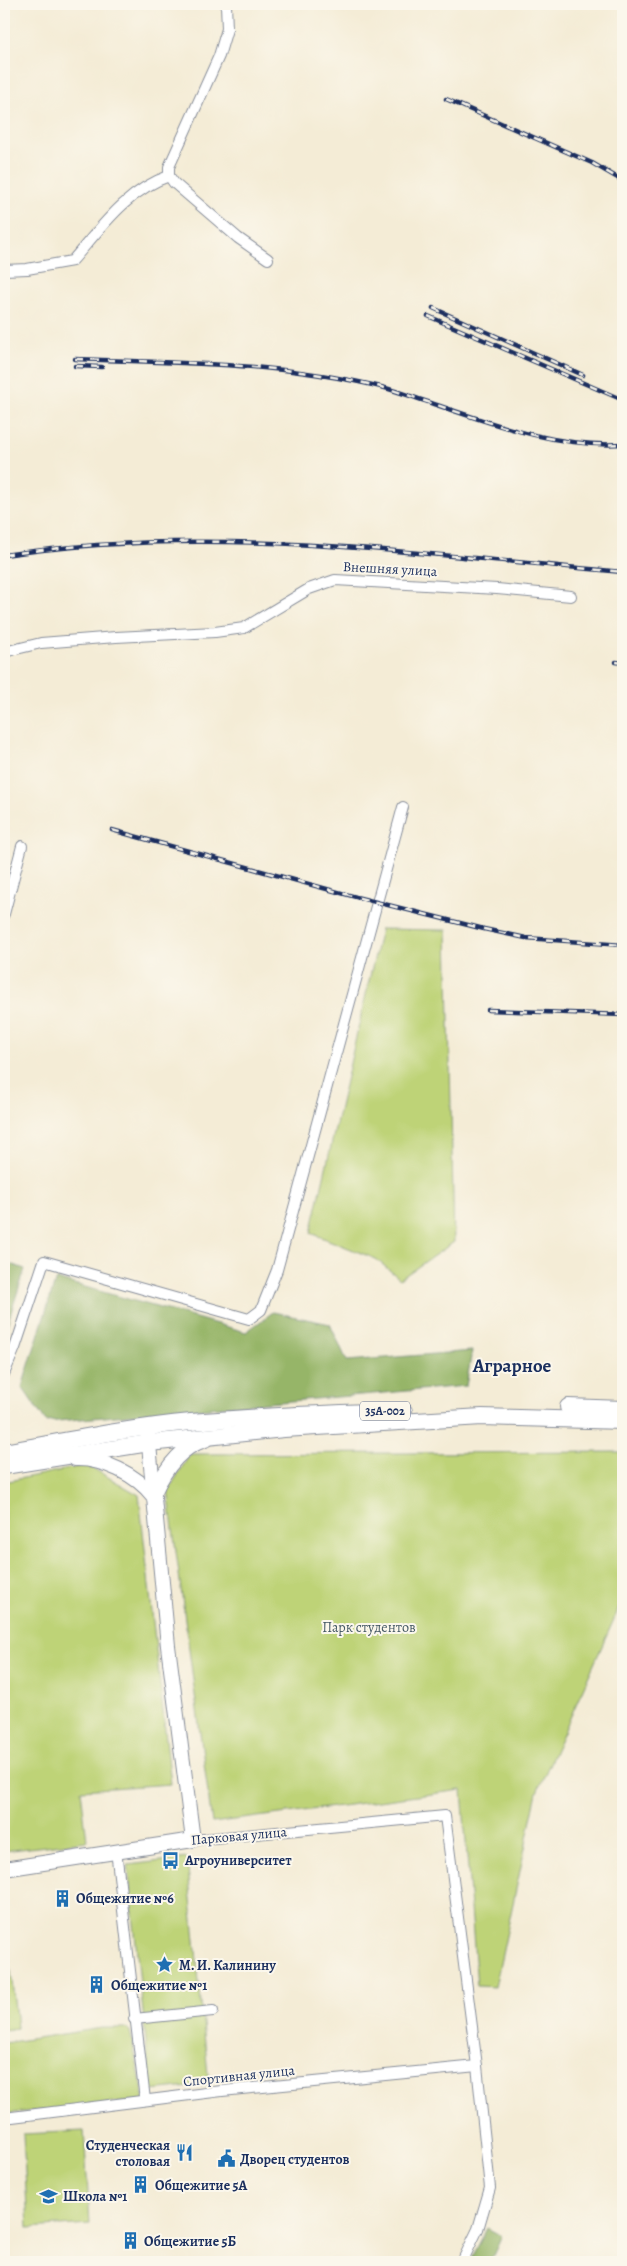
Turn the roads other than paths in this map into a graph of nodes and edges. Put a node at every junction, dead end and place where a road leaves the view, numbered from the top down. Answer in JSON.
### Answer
{"nodes":[{"id":1,"x":226,"y":4,"type":"edge"},
{"id":2,"x":169,"y":176,"type":"junction"},
{"id":3,"x":268,"y":259,"type":"dead end"},
{"id":4,"x":4,"y":270,"type":"edge"},
{"id":5,"x":571,"y":596,"type":"dead end"},
{"id":6,"x":4,"y":652,"type":"edge"},
{"id":7,"x":403,"y":808,"type":"dead end"},
{"id":8,"x":22,"y":846,"type":"dead end"},
{"id":9,"x":4,"y":914,"type":"edge"},
{"id":10,"x":15,"y":1348,"type":"junction"},
{"id":11,"x":4,"y":1351,"type":"edge"},
{"id":12,"x":4,"y":1374,"type":"edge"},
{"id":13,"x":623,"y":1409,"type":"edge"},
{"id":14,"x":623,"y":1421,"type":"edge"},
{"id":15,"x":225,"y":1434,"type":"junction"},
{"id":16,"x":148,"y":1435,"type":"junction"},
{"id":17,"x":4,"y":1452,"type":"edge"},
{"id":18,"x":45,"y":1458,"type":"junction"},
{"id":19,"x":4,"y":1466,"type":"edge"},
{"id":20,"x":153,"y":1496,"type":"junction"},
{"id":21,"x":193,"y":1840,"type":"junction"},
{"id":22,"x":116,"y":1850,"type":"junction"},
{"id":23,"x":4,"y":1869,"type":"edge"},
{"id":24,"x":213,"y":2011,"type":"dead end"},
{"id":25,"x":134,"y":2019,"type":"junction"},
{"id":26,"x":477,"y":2066,"type":"junction"},
{"id":27,"x":145,"y":2100,"type":"junction"},
{"id":28,"x":4,"y":2118,"type":"edge"},
{"id":29,"x":462,"y":2262,"type":"edge"}],
"edges":[{"from":1,"to":2,"type":"street"},
{"from":2,"to":3,"type":"street"},
{"from":2,"to":4,"type":"street"},
{"from":5,"to":6,"type":"street","name":"Внешняя улица"},
{"from":7,"to":10,"type":"street"},
{"from":8,"to":9,"type":"street"},
{"from":10,"to":11,"type":"street"},
{"from":10,"to":12,"type":"street"},
{"from":13,"to":16,"type":"main road","number":"35А-002"},
{"from":14,"to":15,"type":"main road","number":"35А-002"},
{"from":15,"to":16,"type":"main road","number":"35А-002"},
{"from":15,"to":20,"type":"street"},
{"from":16,"to":17,"type":"main road","number":"35А-002"},
{"from":16,"to":18,"type":"main road","number":"35А-002"},
{"from":16,"to":20,"type":"street"},
{"from":18,"to":19,"type":"main road","number":"35А-002"},
{"from":18,"to":20,"type":"street"},
{"from":20,"to":21,"type":"street"},
{"from":21,"to":22,"type":"street","name":"Парковая улица"},
{"from":21,"to":26,"type":"street","name":"Парковая улица"},
{"from":22,"to":23,"type":"street","name":"Парковая улица"},
{"from":22,"to":25,"type":"street"},
{"from":24,"to":25,"type":"street"},
{"from":25,"to":27,"type":"street"},
{"from":26,"to":27,"type":"street","name":"Спортивная улица"},
{"from":26,"to":29,"type":"street"},
{"from":27,"to":28,"type":"street","name":"Спортивная улица"}]}
